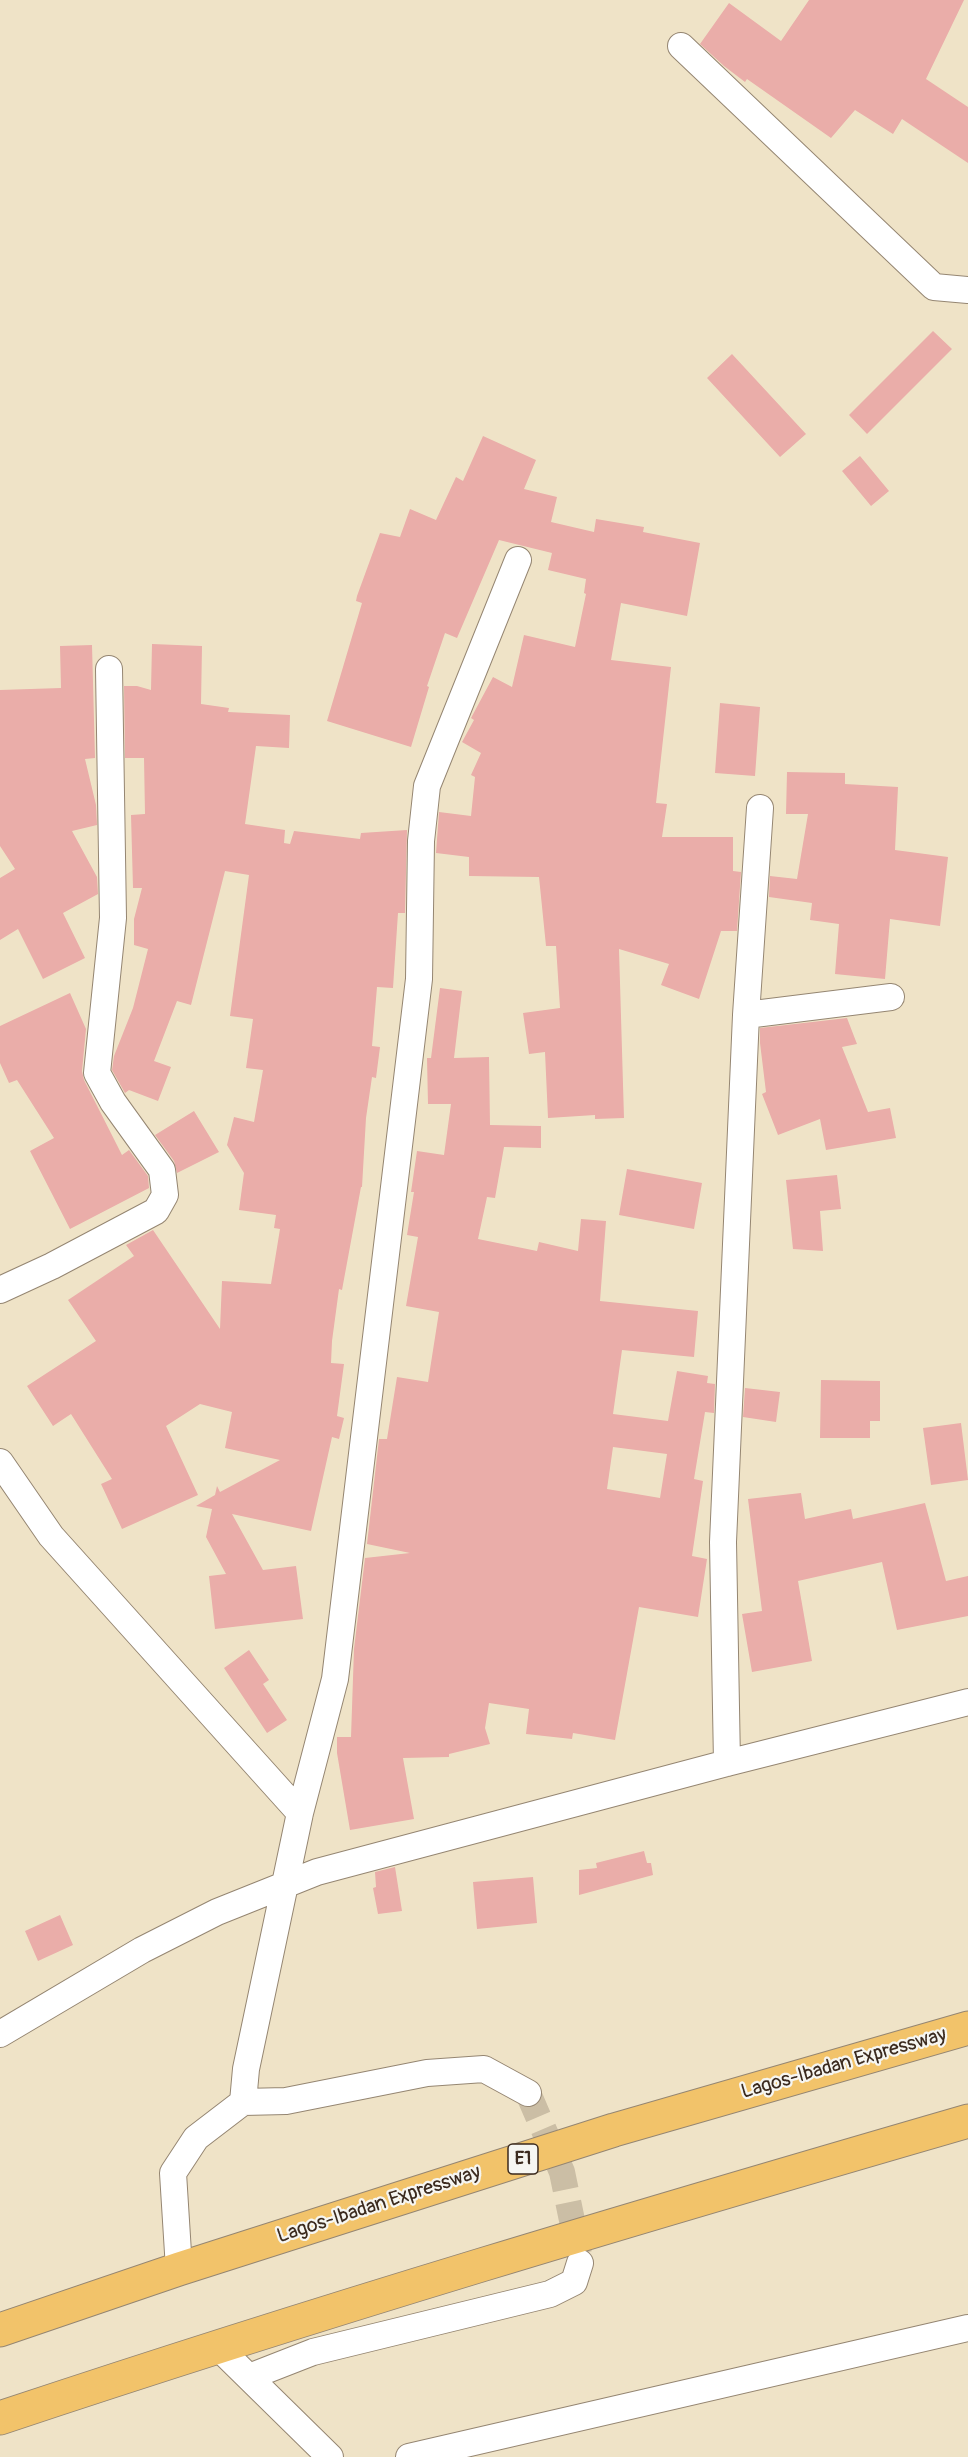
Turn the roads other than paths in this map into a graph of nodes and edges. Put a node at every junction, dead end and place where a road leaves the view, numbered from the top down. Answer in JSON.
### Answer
{"nodes":[{"id":1,"x":681,"y":46,"type":"dead end"},
{"id":2,"x":968,"y":290,"type":"edge"},
{"id":3,"x":518,"y":560,"type":"dead end"},
{"id":4,"x":109,"y":669,"type":"dead end"},
{"id":5,"x":760,"y":808,"type":"dead end"},
{"id":6,"x":891,"y":997,"type":"dead end"},
{"id":7,"x":746,"y":1015,"type":"junction"},
{"id":8,"x":0,"y":1290,"type":"edge"},
{"id":9,"x":0,"y":1462,"type":"edge"},
{"id":10,"x":968,"y":1702,"type":"edge"},
{"id":11,"x":727,"y":1763,"type":"junction"},
{"id":12,"x":300,"y":1813,"type":"junction"},
{"id":13,"x":287,"y":1883,"type":"junction"},
{"id":14,"x":968,"y":2028,"type":"edge"},
{"id":15,"x":0,"y":2034,"type":"edge"},
{"id":16,"x":528,"y":2093,"type":"tunnel mouth"},
{"id":17,"x":243,"y":2102,"type":"junction"},
{"id":18,"x":968,"y":2121,"type":"edge"},
{"id":19,"x":580,"y":2263,"type":"tunnel mouth"},
{"id":20,"x":179,"y":2269,"type":"junction"},
{"id":21,"x":968,"y":2328,"type":"edge"},
{"id":22,"x":0,"y":2330,"type":"edge"},
{"id":23,"x":218,"y":2347,"type":"junction"},
{"id":24,"x":249,"y":2377,"type":"junction"},
{"id":25,"x":0,"y":2418,"type":"edge"},
{"id":26,"x":330,"y":2457,"type":"edge"},
{"id":27,"x":409,"y":2457,"type":"edge"}],
"edges":[{"from":1,"to":2,"type":"street"},
{"from":3,"to":12,"type":"street"},
{"from":4,"to":8,"type":"street"},
{"from":5,"to":7,"type":"street"},
{"from":6,"to":7,"type":"street"},
{"from":7,"to":11,"type":"street"},
{"from":9,"to":12,"type":"street"},
{"from":10,"to":11,"type":"street"},
{"from":11,"to":13,"type":"street"},
{"from":12,"to":13,"type":"street"},
{"from":13,"to":15,"type":"street"},
{"from":13,"to":17,"type":"street"},
{"from":14,"to":20,"type":"highway","name":"Lagos-Ibadan Expressway","number":"E1"},
{"from":16,"to":17,"type":"street"},
{"from":17,"to":20,"type":"street"},
{"from":18,"to":23,"type":"highway"},
{"from":19,"to":24,"type":"street"},
{"from":20,"to":22,"type":"highway","name":"Lagos-Ibadan Expressway","number":"E1"},
{"from":21,"to":27,"type":"street"},
{"from":23,"to":24,"type":"street"},
{"from":23,"to":25,"type":"highway"},
{"from":24,"to":26,"type":"street"}]}
